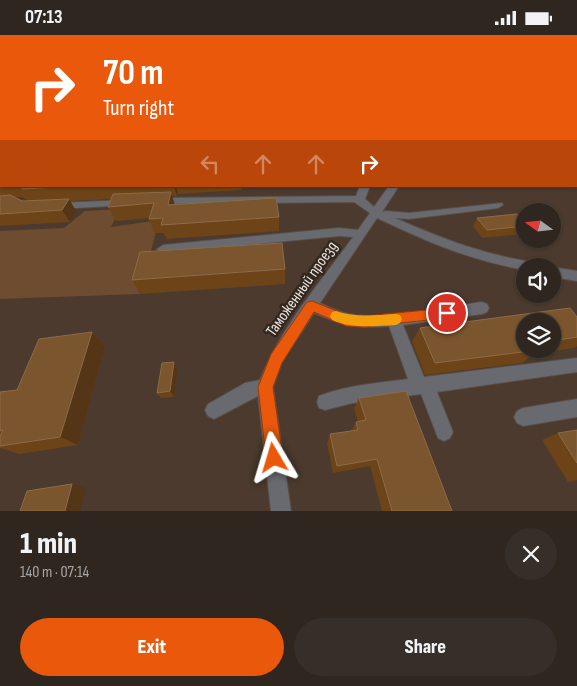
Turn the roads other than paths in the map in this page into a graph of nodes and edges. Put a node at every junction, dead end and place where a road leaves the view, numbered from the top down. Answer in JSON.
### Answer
{"nodes":[{"id":1,"x":365,"y":187,"type":"edge"},
{"id":2,"x":393,"y":187,"type":"edge"},
{"id":3,"x":360,"y":200,"type":"junction"},
{"id":4,"x":498,"y":205,"type":"dead end"},
{"id":5,"x":51,"y":207,"type":"edge"},
{"id":6,"x":376,"y":214,"type":"junction"},
{"id":7,"x":362,"y":234,"type":"junction"},
{"id":8,"x":163,"y":249,"type":"edge"},
{"id":9,"x":516,"y":264,"type":"edge"},
{"id":10,"x":561,"y":273,"type":"edge"},
{"id":11,"x":577,"y":276,"type":"edge"},
{"id":12,"x":312,"y":306,"type":"junction"},
{"id":13,"x":482,"y":309,"type":"dead end"},
{"id":14,"x":394,"y":320,"type":"junction"},
{"id":15,"x":577,"y":365,"type":"edge"},
{"id":16,"x":423,"y":386,"type":"junction"},
{"id":17,"x":265,"y":387,"type":"junction"},
{"id":18,"x":325,"y":402,"type":"dead end"},
{"id":19,"x":577,"y":408,"type":"edge"},
{"id":20,"x":214,"y":410,"type":"dead end"},
{"id":21,"x":523,"y":417,"type":"dead end"},
{"id":22,"x":444,"y":433,"type":"dead end"},
{"id":23,"x":281,"y":511,"type":"edge"}],
"edges":[{"from":1,"to":3,"type":"street"},
{"from":2,"to":6,"type":"street","name":"Таможенный проезд"},
{"from":3,"to":5,"type":"street"},
{"from":3,"to":6,"type":"street"},
{"from":4,"to":6,"type":"street"},
{"from":6,"to":7,"type":"street","name":"Таможенный проезд"},
{"from":6,"to":9,"type":"street"},
{"from":7,"to":8,"type":"street"},
{"from":7,"to":12,"type":"street","name":"Таможенный проезд"},
{"from":10,"to":11,"type":"street"},
{"from":12,"to":14,"type":"street"},
{"from":12,"to":17,"type":"street","name":"Таможенный проезд"},
{"from":13,"to":14,"type":"street"},
{"from":14,"to":16,"type":"street"},
{"from":15,"to":16,"type":"street"},
{"from":16,"to":18,"type":"street"},
{"from":16,"to":22,"type":"street"},
{"from":17,"to":20,"type":"street"},
{"from":17,"to":23,"type":"street","name":"Таможенный проезд"},
{"from":19,"to":21,"type":"street"}]}
